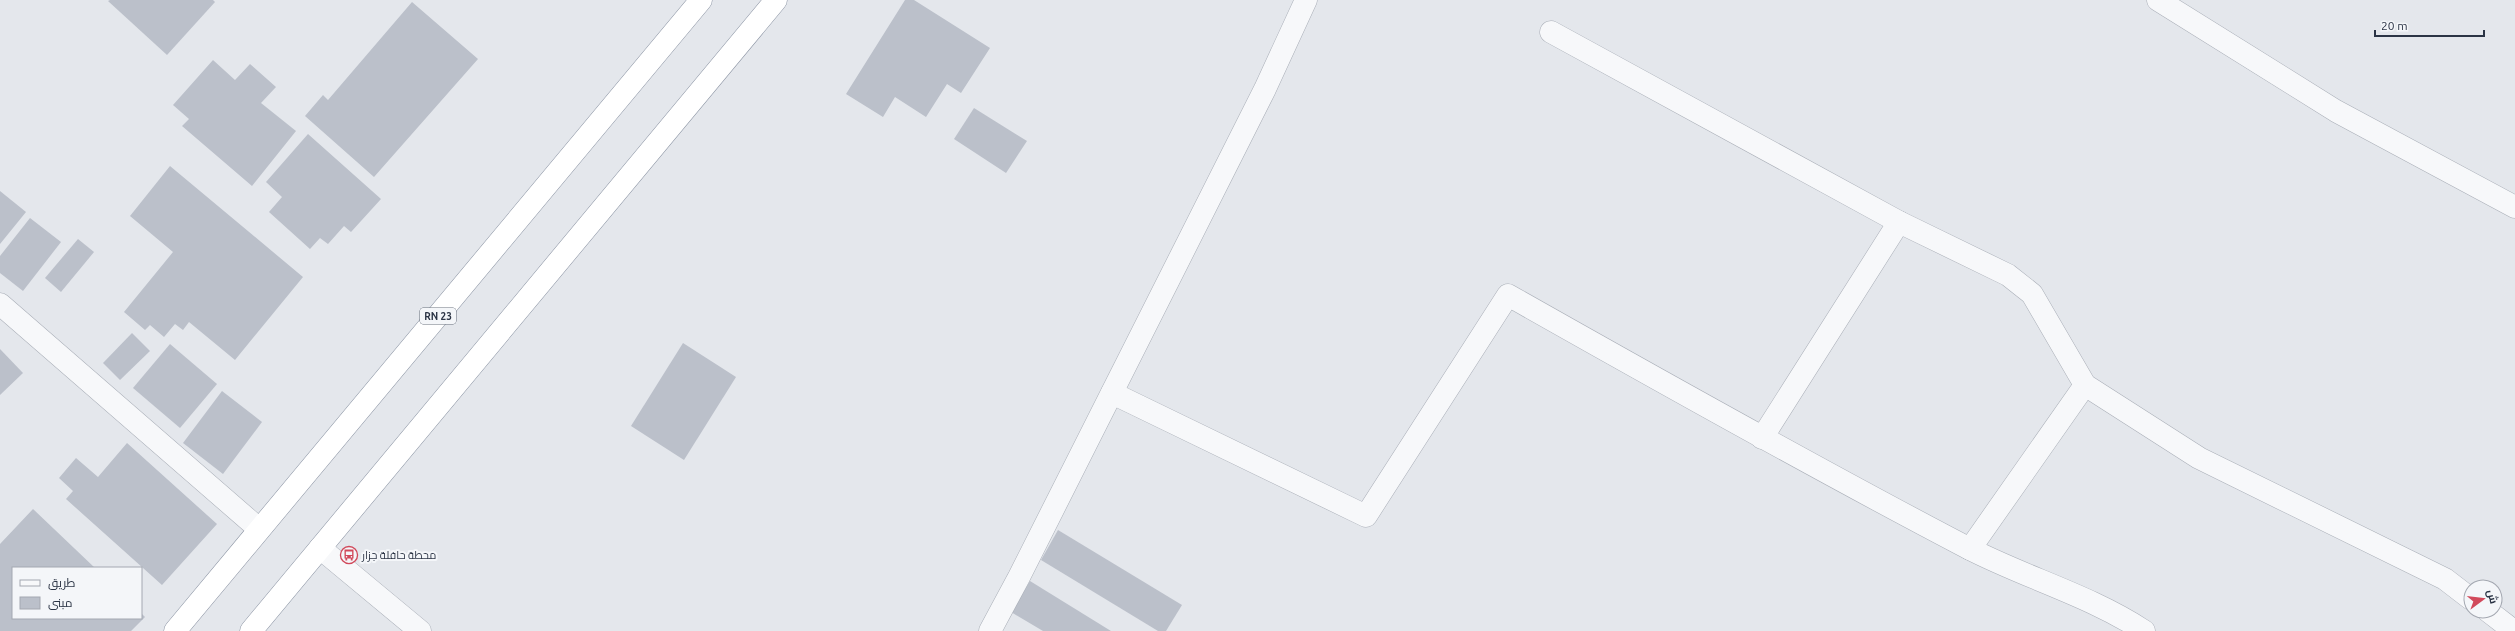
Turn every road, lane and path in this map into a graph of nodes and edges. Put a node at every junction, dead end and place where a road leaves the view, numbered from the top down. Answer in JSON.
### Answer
{"nodes":[{"id":1,"x":701,"y":0,"type":"edge"},
{"id":2,"x":776,"y":0,"type":"edge"},
{"id":3,"x":1306,"y":0,"type":"edge"},
{"id":4,"x":2158,"y":0,"type":"edge"},
{"id":5,"x":1551,"y":32,"type":"dead end"},
{"id":6,"x":2515,"y":207,"type":"edge"},
{"id":7,"x":1899,"y":222,"type":"junction"},
{"id":8,"x":0,"y":304,"type":"edge"},
{"id":9,"x":2085,"y":385,"type":"junction"},
{"id":10,"x":1112,"y":393,"type":"junction"},
{"id":11,"x":1762,"y":438,"type":"junction"},
{"id":12,"x":259,"y":529,"type":"junction"},
{"id":13,"x":320,"y":548,"type":"junction"},
{"id":14,"x":1970,"y":549,"type":"junction"},
{"id":15,"x":2463,"y":593,"type":"edge"},
{"id":16,"x":2498,"y":619,"type":"edge"},
{"id":17,"x":174,"y":631,"type":"edge"},
{"id":18,"x":251,"y":631,"type":"edge"},
{"id":19,"x":420,"y":631,"type":"edge"},
{"id":20,"x":990,"y":631,"type":"edge"},
{"id":21,"x":2144,"y":631,"type":"edge"},
{"id":22,"x":2514,"y":631,"type":"edge"}],
"edges":[{"from":1,"to":12,"type":"highway","number":"RN 23"},
{"from":2,"to":13,"type":"highway"},
{"from":3,"to":10,"type":"street"},
{"from":4,"to":6,"type":"street"},
{"from":5,"to":7,"type":"street"},
{"from":7,"to":9,"type":"street"},
{"from":7,"to":11,"type":"street"},
{"from":8,"to":12,"type":"street"},
{"from":9,"to":14,"type":"street"},
{"from":9,"to":15,"type":"street"},
{"from":10,"to":11,"type":"street"},
{"from":10,"to":20,"type":"street"},
{"from":11,"to":14,"type":"street"},
{"from":12,"to":17,"type":"highway","number":"RN 23"},
{"from":13,"to":18,"type":"highway"},
{"from":13,"to":19,"type":"street"},
{"from":14,"to":21,"type":"street"},
{"from":16,"to":22,"type":"street"}]}
